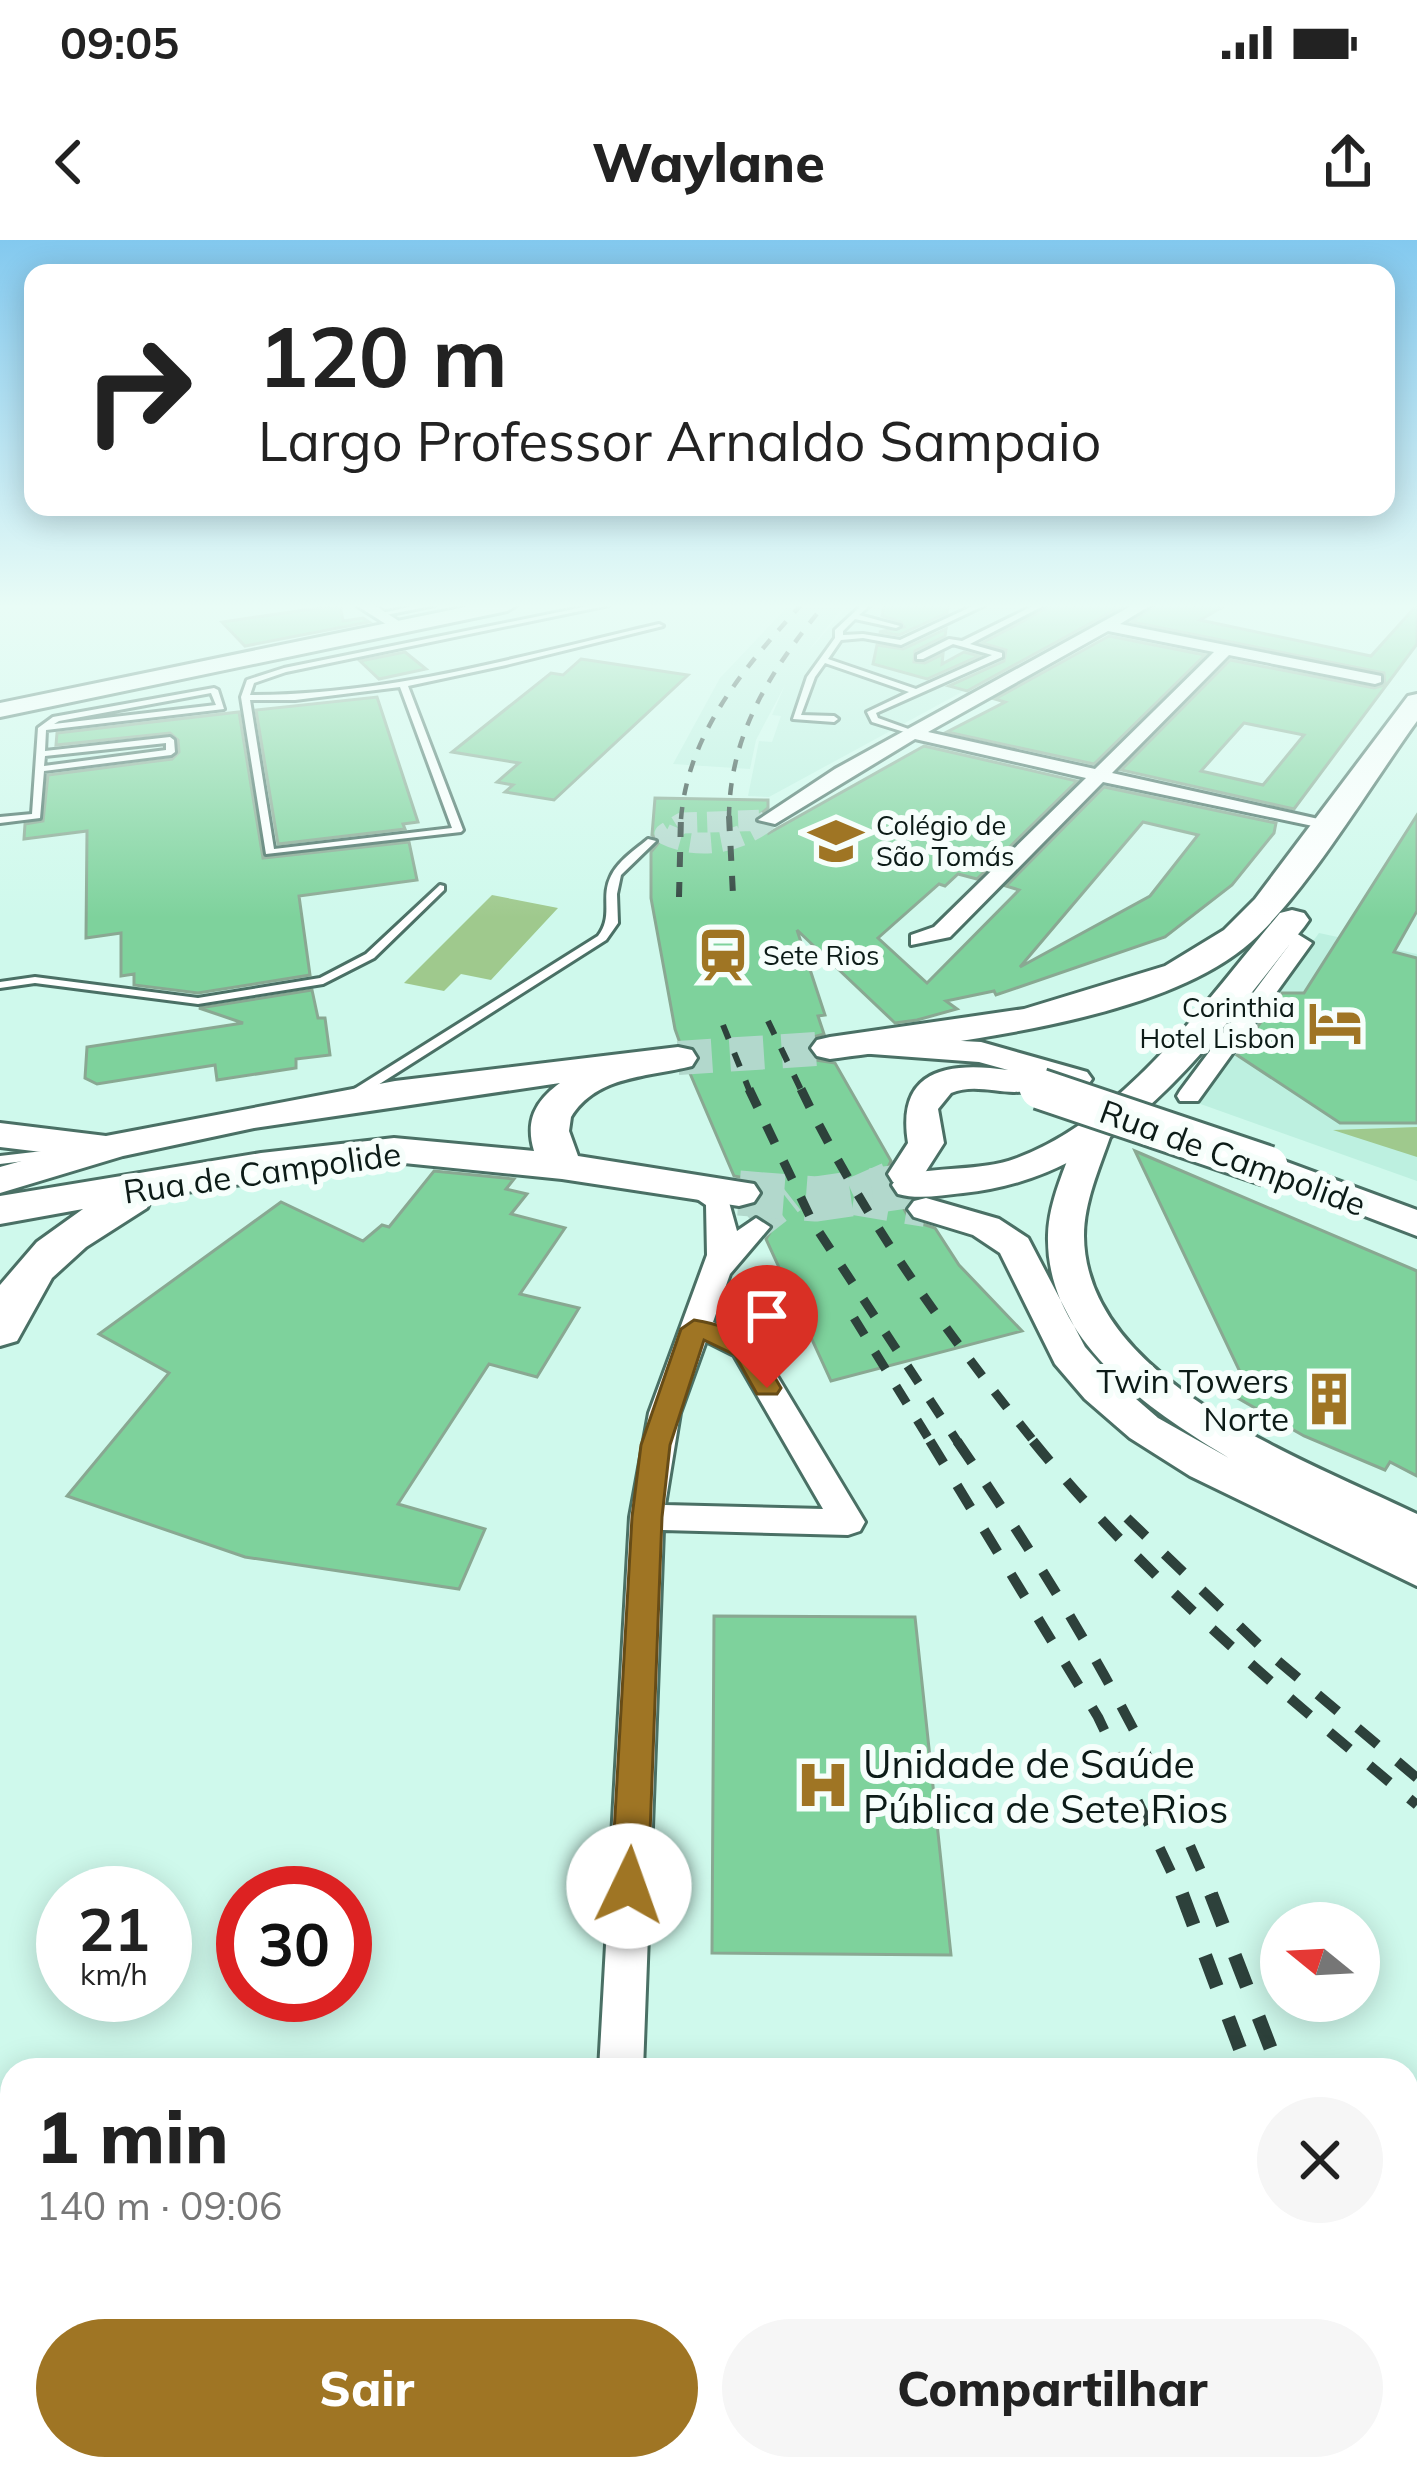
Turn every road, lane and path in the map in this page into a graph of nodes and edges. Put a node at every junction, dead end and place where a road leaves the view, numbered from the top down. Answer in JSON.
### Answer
{"nodes":[{"id":1,"x":104,"y":709,"type":"edge"},
{"id":2,"x":200,"y":709,"type":"edge"},
{"id":3,"x":247,"y":709,"type":"edge"},
{"id":4,"x":412,"y":709,"type":"edge"},
{"id":5,"x":799,"y":709,"type":"edge"},
{"id":6,"x":876,"y":709,"type":"edge"},
{"id":7,"x":954,"y":709,"type":"edge"},
{"id":8,"x":1166,"y":709,"type":"edge"},
{"id":9,"x":1411,"y":709,"type":"edge"},
{"id":10,"x":834,"y":719,"type":"dead end"},
{"id":11,"x":42,"y":728,"type":"junction"},
{"id":12,"x":911,"y":733,"type":"junction"},
{"id":13,"x":1417,"y":746,"type":"edge"},
{"id":14,"x":40,"y":754,"type":"junction"},
{"id":15,"x":40,"y":769,"type":"junction"},
{"id":16,"x":1099,"y":776,"type":"junction"},
{"id":17,"x":0,"y":820,"type":"edge"},
{"id":18,"x":768,"y":820,"type":"tunnel mouth"},
{"id":19,"x":1325,"y":826,"type":"junction"},
{"id":20,"x":652,"y":842,"type":"dead end"},
{"id":21,"x":440,"y":888,"type":"dead end"},
{"id":22,"x":1282,"y":931,"type":"junction"},
{"id":23,"x":919,"y":940,"type":"dead end"},
{"id":24,"x":0,"y":985,"type":"edge"},
{"id":25,"x":842,"y":1047,"type":"joint"},
{"id":26,"x":678,"y":1058,"type":"tunnel mouth"},
{"id":27,"x":631,"y":1063,"type":"junction"},
{"id":28,"x":1189,"y":1096,"type":"dead end"},
{"id":29,"x":336,"y":1103,"type":"junction"},
{"id":30,"x":0,"y":1135,"type":"edge"},
{"id":31,"x":1093,"y":1137,"type":"junction"},
{"id":32,"x":111,"y":1147,"type":"junction"},
{"id":33,"x":1276,"y":1158,"type":"junction"},
{"id":34,"x":0,"y":1160,"type":"edge"},
{"id":35,"x":562,"y":1166,"type":"junction"},
{"id":36,"x":0,"y":1180,"type":"edge"},
{"id":37,"x":159,"y":1184,"type":"junction"},
{"id":38,"x":694,"y":1188,"type":"junction"},
{"id":39,"x":915,"y":1189,"type":"junction"},
{"id":40,"x":1417,"y":1197,"type":"edge"},
{"id":41,"x":0,"y":1210,"type":"edge"},
{"id":42,"x":747,"y":1210,"type":"joint"},
{"id":43,"x":1417,"y":1224,"type":"edge"},
{"id":44,"x":718,"y":1269,"type":"junction"},
{"id":45,"x":694,"y":1329,"type":"junction"},
{"id":46,"x":0,"y":1330,"type":"edge"},
{"id":47,"x":647,"y":1517,"type":"junction"},
{"id":48,"x":1417,"y":1533,"type":"edge"},
{"id":49,"x":1417,"y":1568,"type":"edge"},
{"id":50,"x":621,"y":2058,"type":"edge"}],
"edges":[{"from":1,"to":11,"type":"lane"},
{"from":2,"to":11,"type":"lane"},
{"from":3,"to":4,"type":"lane"},
{"from":5,"to":10,"type":"lane"},
{"from":6,"to":12,"type":"lane"},
{"from":7,"to":12,"type":"street"},
{"from":8,"to":16,"type":"street"},
{"from":9,"to":19,"type":"main road"},
{"from":11,"to":14,"type":"lane"},
{"from":12,"to":16,"type":"street"},
{"from":12,"to":18,"type":"street"},
{"from":13,"to":22,"type":"main road"},
{"from":14,"to":15,"type":"lane"},
{"from":14,"to":15,"type":"lane"},
{"from":15,"to":17,"type":"lane"},
{"from":16,"to":19,"type":"street"},
{"from":16,"to":23,"type":"street"},
{"from":19,"to":25,"type":"main road"},
{"from":20,"to":29,"type":"lane"},
{"from":21,"to":24,"type":"lane"},
{"from":22,"to":28,"type":"street"},
{"from":22,"to":31,"type":"main road"},
{"from":25,"to":33,"type":"main road","name":"Rua de Campolide"},
{"from":26,"to":27,"type":"main road"},
{"from":27,"to":29,"type":"main road"},
{"from":27,"to":35,"type":"main road"},
{"from":29,"to":32,"type":"main road"},
{"from":30,"to":32,"type":"main road"},
{"from":31,"to":39,"type":"main road"},
{"from":31,"to":48,"type":"street"},
{"from":32,"to":34,"type":"lane"},
{"from":32,"to":36,"type":"main road"},
{"from":33,"to":39,"type":"main road","name":"Rua de Campolide","bridge":true},
{"from":33,"to":40,"type":"main road","name":"Rua de Campolide"},
{"from":33,"to":43,"type":"main road","name":"Rua de Campolide"},
{"from":35,"to":37,"type":"main road","name":"Rua de Campolide"},
{"from":35,"to":38,"type":"main road","name":"Rua de Campolide"},
{"from":37,"to":41,"type":"main road","name":"Rua de Campolide"},
{"from":37,"to":46,"type":"main road"},
{"from":38,"to":42,"type":"main road","name":"Rua de Campolide"},
{"from":38,"to":44,"type":"street"},
{"from":39,"to":49,"type":"street"},
{"from":42,"to":44,"type":"street"},
{"from":44,"to":45,"type":"street"},
{"from":45,"to":47,"type":"street"},
{"from":45,"to":47,"type":"street"},
{"from":47,"to":50,"type":"street"}]}
